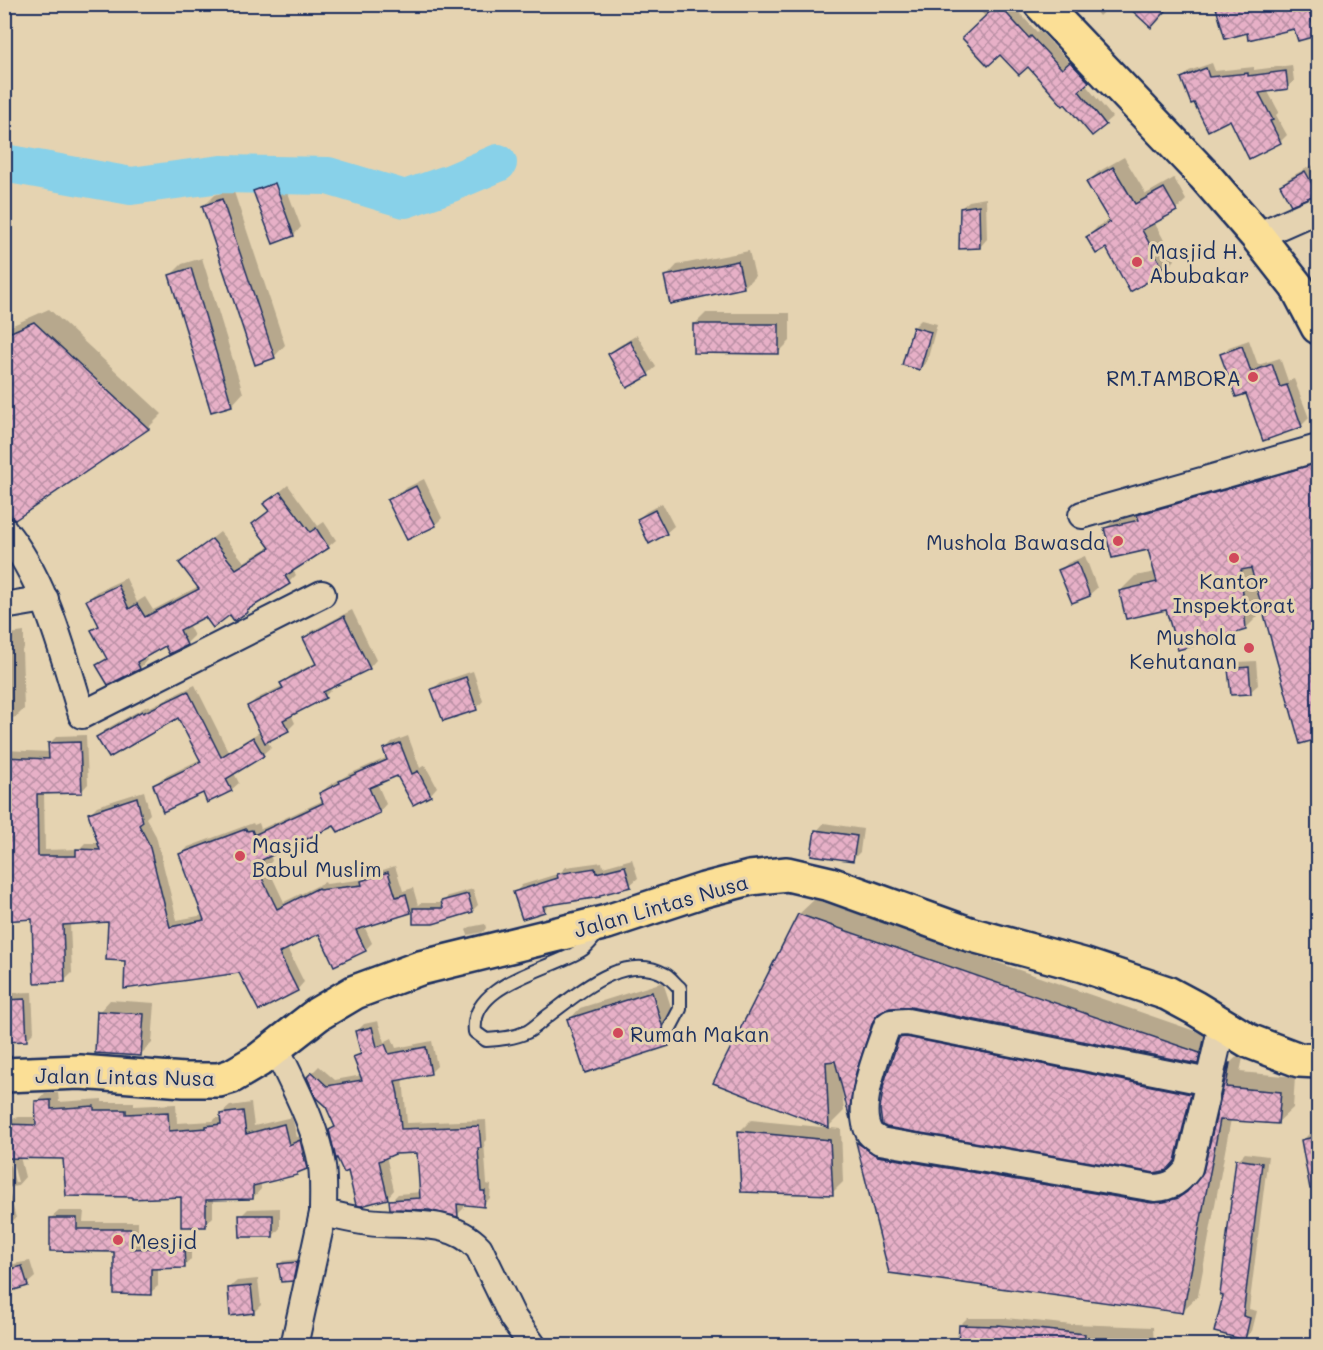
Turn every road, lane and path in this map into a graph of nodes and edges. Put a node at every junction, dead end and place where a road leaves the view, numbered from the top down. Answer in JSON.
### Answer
{"nodes":[{"id":1,"x":1041,"y":4,"type":"edge"},
{"id":2,"x":1318,"y":209,"type":"edge"},
{"id":3,"x":1257,"y":236,"type":"junction"},
{"id":4,"x":1318,"y":327,"type":"edge"},
{"id":5,"x":1318,"y":448,"type":"edge"},
{"id":6,"x":1082,"y":515,"type":"dead end"},
{"id":7,"x":4,"y":530,"type":"edge"},
{"id":8,"x":322,"y":594,"type":"dead end"},
{"id":9,"x":45,"y":599,"type":"junction"},
{"id":10,"x":4,"y":606,"type":"edge"},
{"id":11,"x":607,"y":922,"type":"junction"},
{"id":12,"x":1222,"y":1025,"type":"junction"},
{"id":13,"x":670,"y":1028,"type":"dead end"},
{"id":14,"x":276,"y":1048,"type":"junction"},
{"id":15,"x":1318,"y":1061,"type":"edge"},
{"id":16,"x":4,"y":1075,"type":"edge"},
{"id":17,"x":1209,"y":1082,"type":"junction"},
{"id":18,"x":322,"y":1213,"type":"junction"},
{"id":19,"x":294,"y":1346,"type":"edge"},
{"id":20,"x":533,"y":1346,"type":"edge"}],
"edges":[{"from":1,"to":3,"type":"highway"},
{"from":2,"to":3,"type":"street"},
{"from":3,"to":4,"type":"highway"},
{"from":5,"to":6,"type":"street"},
{"from":7,"to":9,"type":"street"},
{"from":8,"to":9,"type":"street"},
{"from":9,"to":10,"type":"street"},
{"from":11,"to":12,"type":"highway","name":"Jalan Lintas Nusa"},
{"from":11,"to":13,"type":"lane"},
{"from":11,"to":14,"type":"highway","name":"Jalan Lintas Nusa"},
{"from":12,"to":15,"type":"highway","name":"Jalan Lintas Nusa"},
{"from":12,"to":17,"type":"street"},
{"from":14,"to":16,"type":"highway","name":"Jalan Lintas Nusa"},
{"from":14,"to":18,"type":"street"},
{"from":17,"to":17,"type":"street"},
{"from":18,"to":19,"type":"street"},
{"from":18,"to":20,"type":"street"}]}
